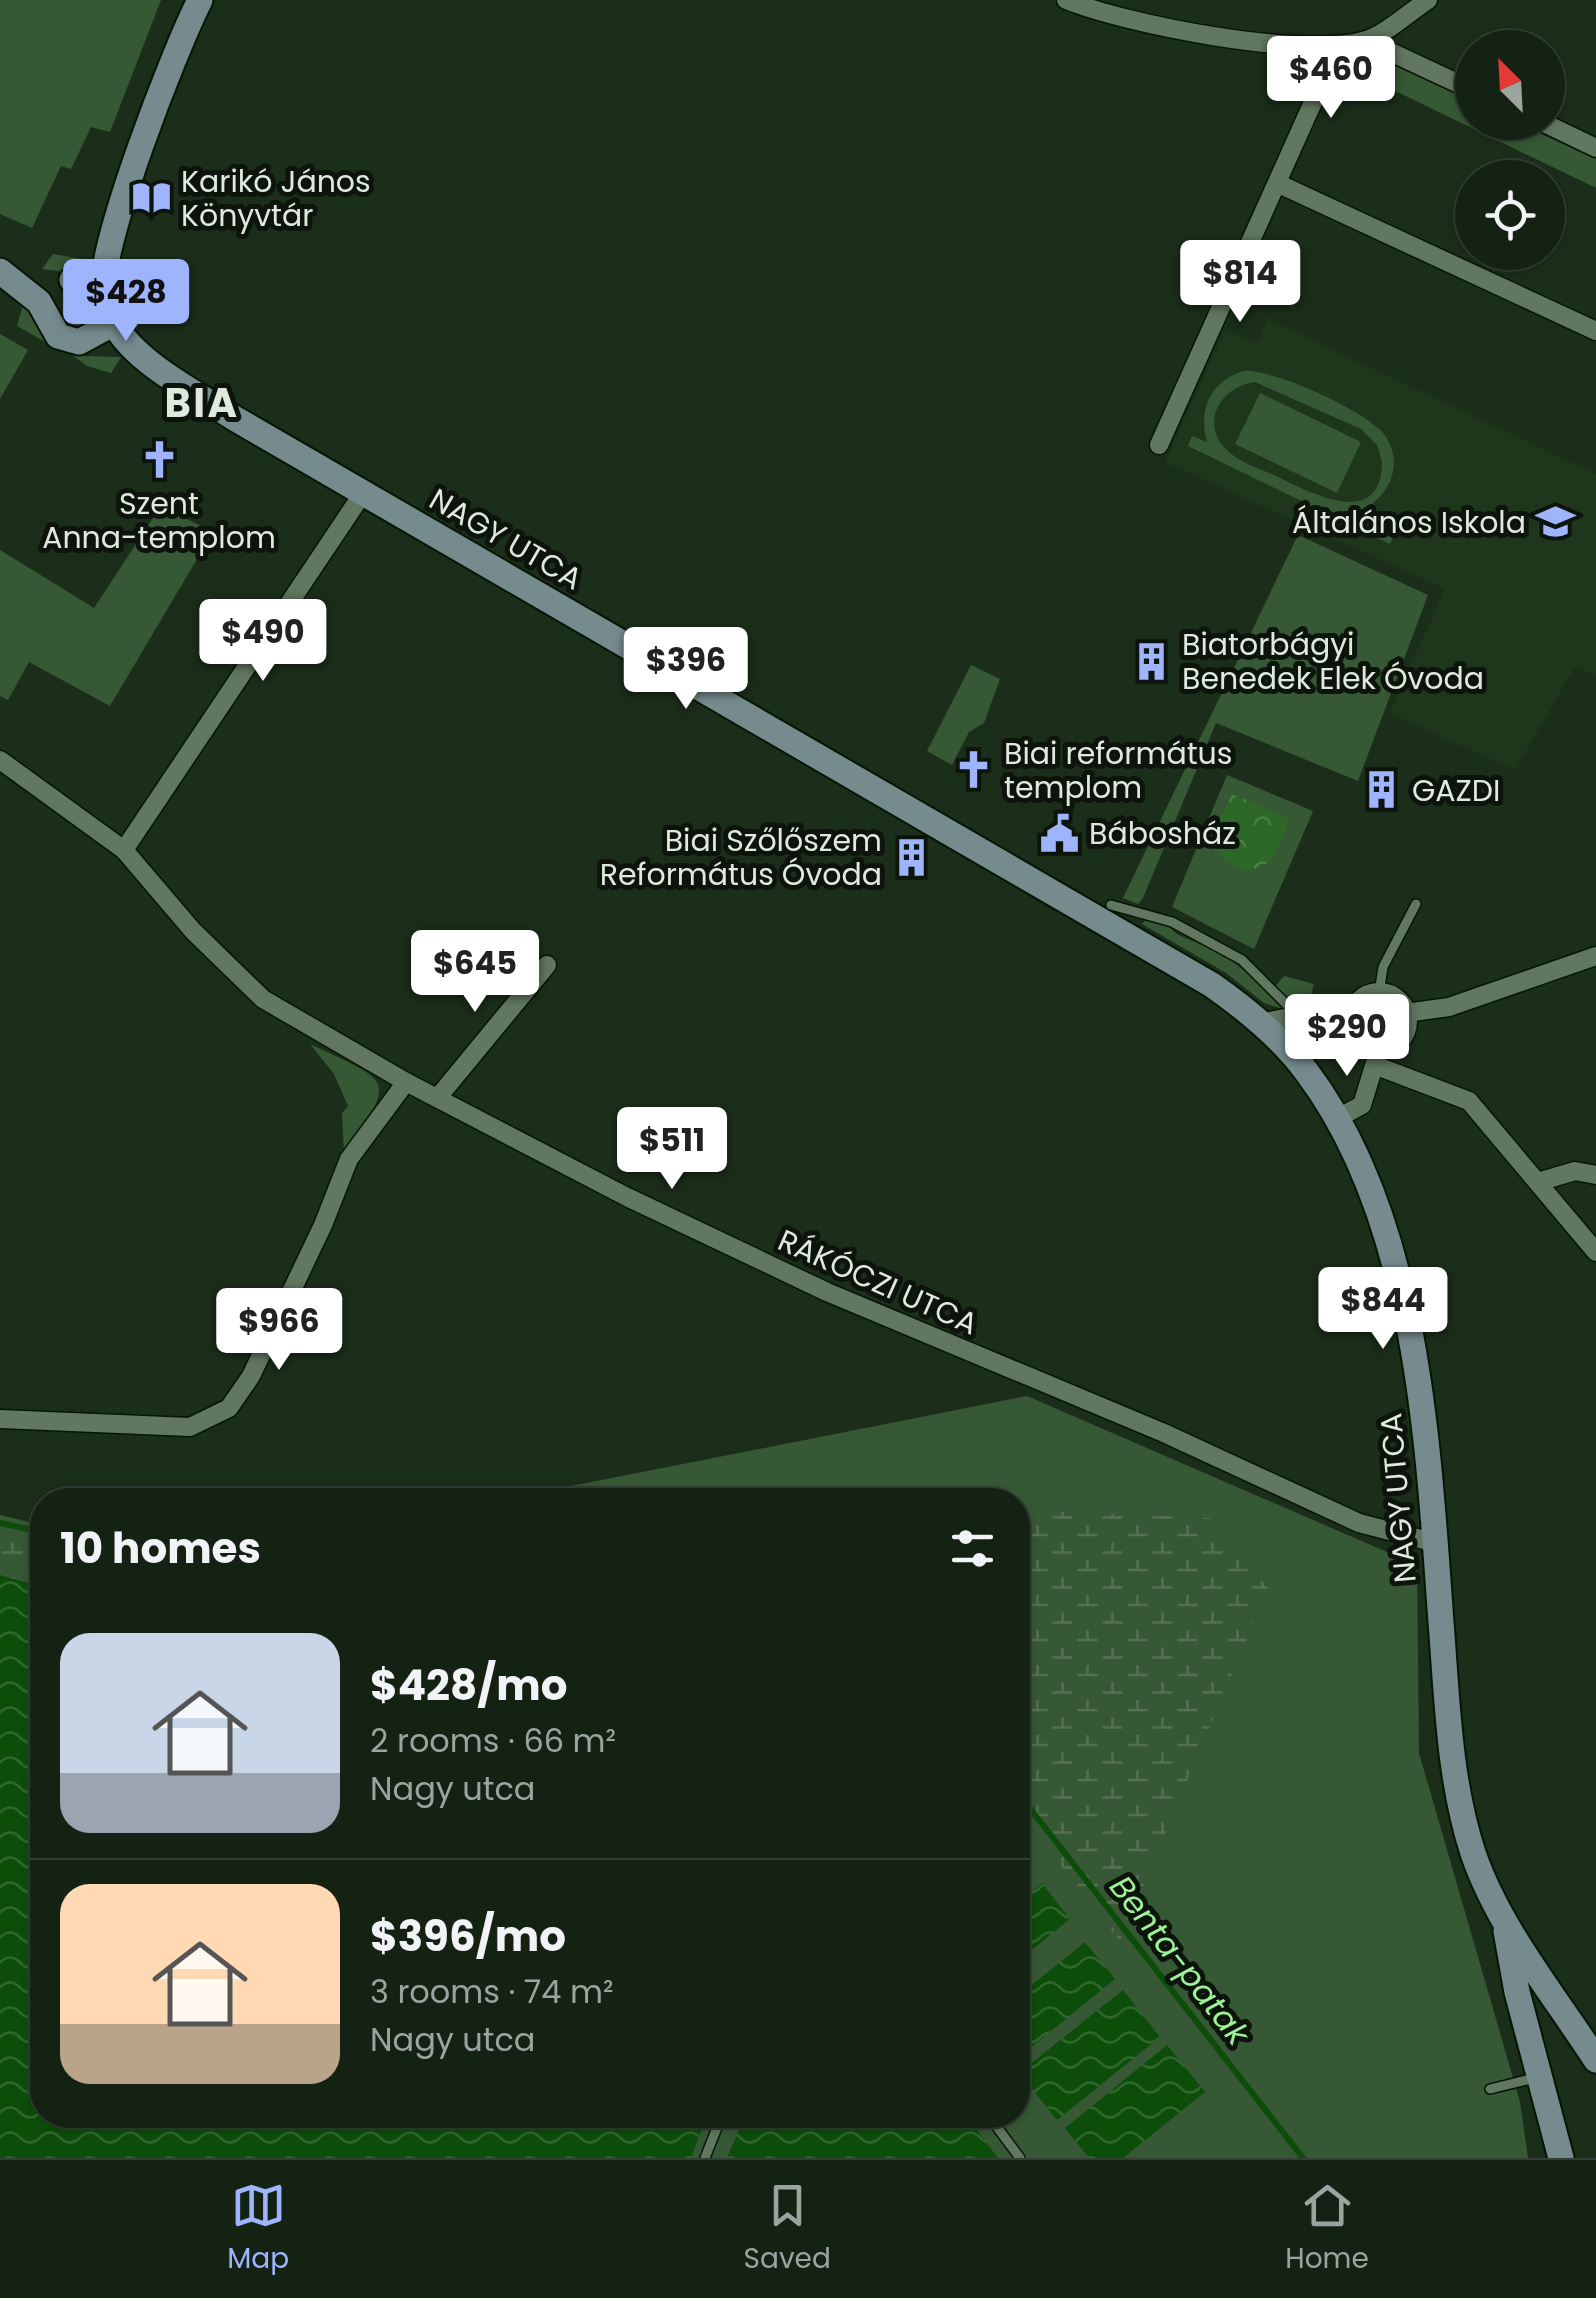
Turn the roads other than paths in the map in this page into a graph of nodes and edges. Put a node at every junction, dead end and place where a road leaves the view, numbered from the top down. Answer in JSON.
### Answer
{"nodes":[{"id":1,"x":200,"y":0,"type":"edge"},
{"id":2,"x":1066,"y":0,"type":"edge"},
{"id":3,"x":1428,"y":0,"type":"edge"},
{"id":4,"x":1367,"y":41,"type":"junction"},
{"id":5,"x":1325,"y":48,"type":"junction"},
{"id":6,"x":1455,"y":82,"type":"edge"},
{"id":7,"x":1565,"y":133,"type":"edge"},
{"id":8,"x":1596,"y":148,"type":"edge"},
{"id":9,"x":1278,"y":184,"type":"junction"},
{"id":10,"x":112,"y":238,"type":"junction"},
{"id":11,"x":0,"y":270,"type":"edge"},
{"id":12,"x":66,"y":282,"type":"junction"},
{"id":13,"x":106,"y":303,"type":"junction"},
{"id":14,"x":47,"y":318,"type":"junction"},
{"id":15,"x":1596,"y":330,"type":"edge"},
{"id":16,"x":92,"y":338,"type":"junction"},
{"id":17,"x":146,"y":358,"type":"junction"},
{"id":18,"x":1159,"y":445,"type":"dead end"},
{"id":19,"x":362,"y":493,"type":"junction"},
{"id":20,"x":0,"y":760,"type":"edge"},
{"id":21,"x":124,"y":850,"type":"junction"},
{"id":22,"x":1416,"y":904,"type":"dead end"},
{"id":23,"x":1112,"y":905,"type":"dead end"},
{"id":24,"x":1596,"y":956,"type":"edge"},
{"id":25,"x":547,"y":965,"type":"dead end"},
{"id":26,"x":1380,"y":993,"type":"junction"},
{"id":27,"x":1356,"y":1004,"type":"junction"},
{"id":28,"x":1406,"y":1013,"type":"junction"},
{"id":29,"x":1290,"y":1015,"type":"junction"},
{"id":30,"x":1260,"y":1022,"type":"junction"},
{"id":31,"x":1377,"y":1058,"type":"junction"},
{"id":32,"x":406,"y":1082,"type":"junction"},
{"id":33,"x":439,"y":1096,"type":"junction"},
{"id":34,"x":1336,"y":1119,"type":"junction"},
{"id":35,"x":1596,"y":1176,"type":"edge"},
{"id":36,"x":1538,"y":1182,"type":"junction"},
{"id":37,"x":1596,"y":1252,"type":"edge"},
{"id":38,"x":0,"y":1419,"type":"edge"},
{"id":39,"x":1436,"y":1543,"type":"junction"},
{"id":40,"x":1504,"y":1916,"type":"junction"},
{"id":41,"x":1596,"y":2060,"type":"edge"},
{"id":42,"x":1542,"y":2076,"type":"junction"},
{"id":43,"x":1490,"y":2089,"type":"dead end"},
{"id":44,"x":717,"y":2128,"type":"edge"},
{"id":45,"x":998,"y":2128,"type":"edge"},
{"id":46,"x":705,"y":2158,"type":"edge"},
{"id":47,"x":1020,"y":2158,"type":"edge"},
{"id":48,"x":1561,"y":2158,"type":"edge"}],
"edges":[{"from":1,"to":10,"type":"main road"},
{"from":2,"to":5,"type":"street"},
{"from":3,"to":4,"type":"street"},
{"from":4,"to":5,"type":"street"},
{"from":4,"to":6,"type":"street"},
{"from":5,"to":9,"type":"street"},
{"from":7,"to":8,"type":"street"},
{"from":9,"to":15,"type":"street"},
{"from":9,"to":18,"type":"street"},
{"from":10,"to":12,"type":"main road"},
{"from":10,"to":13,"type":"main road"},
{"from":11,"to":12,"type":"main road"},
{"from":11,"to":14,"type":"main road"},
{"from":12,"to":13,"type":"main road"},
{"from":12,"to":14,"type":"main road"},
{"from":13,"to":16,"type":"main road"},
{"from":13,"to":17,"type":"main road","name":"NAGY UTCA"},
{"from":14,"to":16,"type":"main road"},
{"from":16,"to":17,"type":"main road","name":"NAGY UTCA"},
{"from":17,"to":19,"type":"main road","name":"NAGY UTCA"},
{"from":19,"to":21,"type":"street"},
{"from":19,"to":30,"type":"main road","name":"NAGY UTCA"},
{"from":20,"to":21,"type":"street","name":"RÁKÓCZI UTCA"},
{"from":21,"to":32,"type":"street","name":"RÁKÓCZI UTCA"},
{"from":22,"to":26,"type":"lane"},
{"from":23,"to":29,"type":"lane"},
{"from":24,"to":28,"type":"street"},
{"from":25,"to":33,"type":"street"},
{"from":26,"to":27,"type":"street"},
{"from":26,"to":28,"type":"street"},
{"from":27,"to":29,"type":"street"},
{"from":27,"to":31,"type":"street"},
{"from":28,"to":31,"type":"street"},
{"from":29,"to":30,"type":"street"},
{"from":30,"to":34,"type":"main road","name":"NAGY UTCA"},
{"from":31,"to":34,"type":"street"},
{"from":31,"to":36,"type":"street"},
{"from":32,"to":33,"type":"street","name":"RÁKÓCZI UTCA"},
{"from":32,"to":38,"type":"street"},
{"from":33,"to":39,"type":"street","name":"RÁKÓCZI UTCA"},
{"from":34,"to":39,"type":"main road","name":"NAGY UTCA"},
{"from":35,"to":36,"type":"street"},
{"from":36,"to":37,"type":"street"},
{"from":39,"to":40,"type":"main road","name":"NAGY UTCA"},
{"from":40,"to":41,"type":"main road"},
{"from":40,"to":42,"type":"main road"},
{"from":42,"to":43,"type":"lane"},
{"from":42,"to":48,"type":"main road"},
{"from":44,"to":46,"type":"lane"},
{"from":45,"to":47,"type":"lane"}]}
